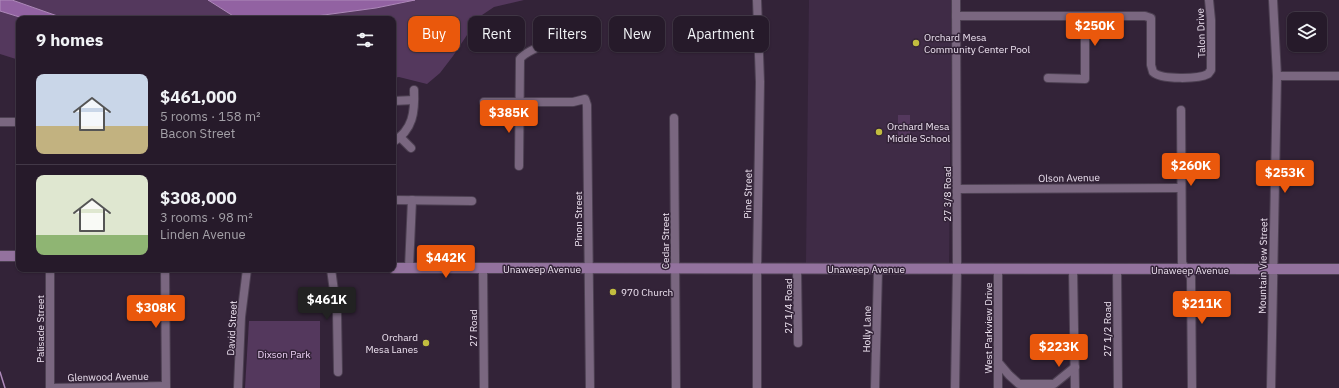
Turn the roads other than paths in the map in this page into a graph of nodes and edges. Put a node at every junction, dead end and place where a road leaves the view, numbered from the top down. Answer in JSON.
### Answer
{"nodes":[{"id":1,"x":757,"y":0,"type":"edge"},
{"id":2,"x":956,"y":0,"type":"edge"},
{"id":3,"x":1209,"y":0,"type":"edge"},
{"id":4,"x":1274,"y":0,"type":"edge"},
{"id":5,"x":956,"y":16,"type":"junction"},
{"id":6,"x":1085,"y":16,"type":"junction"},
{"id":7,"x":533,"y":50,"type":"edge"},
{"id":8,"x":1277,"y":76,"type":"junction"},
{"id":9,"x":1339,"y":76,"type":"edge"},
{"id":10,"x":1048,"y":78,"type":"dead end"},
{"id":11,"x":414,"y":90,"type":"dead end"},
{"id":12,"x":414,"y":100,"type":"junction"},
{"id":13,"x":396,"y":101,"type":"edge"},
{"id":14,"x":484,"y":102,"type":"dead end"},
{"id":15,"x":519,"y":102,"type":"junction"},
{"id":16,"x":1181,"y":110,"type":"dead end"},
{"id":17,"x":674,"y":118,"type":"dead end"},
{"id":18,"x":0,"y":122,"type":"edge"},
{"id":19,"x":16,"y":122,"type":"edge"},
{"id":20,"x":400,"y":137,"type":"junction"},
{"id":21,"x":396,"y":140,"type":"edge"},
{"id":22,"x":411,"y":148,"type":"dead end"},
{"id":23,"x":519,"y":166,"type":"dead end"},
{"id":24,"x":1182,"y":188,"type":"junction"},
{"id":25,"x":956,"y":189,"type":"junction"},
{"id":26,"x":396,"y":200,"type":"edge"},
{"id":27,"x":412,"y":200,"type":"junction"},
{"id":28,"x":472,"y":201,"type":"dead end"},
{"id":29,"x":0,"y":256,"type":"edge"},
{"id":30,"x":16,"y":256,"type":"edge"},
{"id":31,"x":396,"y":268,"type":"edge"},
{"id":32,"x":409,"y":268,"type":"junction"},
{"id":33,"x":483,"y":268,"type":"junction"},
{"id":34,"x":588,"y":269,"type":"junction"},
{"id":35,"x":675,"y":269,"type":"junction"},
{"id":36,"x":757,"y":269,"type":"junction"},
{"id":37,"x":797,"y":269,"type":"junction"},
{"id":38,"x":957,"y":269,"type":"junction"},
{"id":39,"x":998,"y":269,"type":"junction"},
{"id":40,"x":1074,"y":269,"type":"junction"},
{"id":41,"x":1339,"y":269,"type":"edge"},
{"id":42,"x":878,"y":270,"type":"junction"},
{"id":43,"x":1117,"y":270,"type":"junction"},
{"id":44,"x":1186,"y":270,"type":"junction"},
{"id":45,"x":1273,"y":270,"type":"junction"},
{"id":46,"x":50,"y":272,"type":"edge"},
{"id":47,"x":165,"y":272,"type":"edge"},
{"id":48,"x":247,"y":272,"type":"edge"},
{"id":49,"x":331,"y":272,"type":"edge"},
{"id":50,"x":798,"y":343,"type":"dead end"},
{"id":51,"x":998,"y":362,"type":"junction"},
{"id":52,"x":1075,"y":367,"type":"junction"},
{"id":53,"x":338,"y":372,"type":"dead end"},
{"id":54,"x":1017,"y":386,"type":"edge"},
{"id":55,"x":1057,"y":386,"type":"edge"},
{"id":56,"x":166,"y":387,"type":"edge"},
{"id":57,"x":50,"y":388,"type":"edge"},
{"id":58,"x":238,"y":388,"type":"edge"},
{"id":59,"x":484,"y":388,"type":"edge"},
{"id":60,"x":590,"y":388,"type":"edge"},
{"id":61,"x":676,"y":388,"type":"edge"},
{"id":62,"x":757,"y":388,"type":"edge"},
{"id":63,"x":875,"y":388,"type":"edge"},
{"id":64,"x":955,"y":388,"type":"edge"},
{"id":65,"x":998,"y":388,"type":"edge"},
{"id":66,"x":1075,"y":388,"type":"edge"},
{"id":67,"x":1118,"y":388,"type":"edge"},
{"id":68,"x":1192,"y":388,"type":"edge"},
{"id":69,"x":1271,"y":388,"type":"edge"}],
"edges":[{"from":1,"to":36,"type":"street","name":"Pine Street"},
{"from":2,"to":5,"type":"street","name":"27 3/8 Road"},
{"from":3,"to":6,"type":"street","name":"Talon Drive"},
{"from":4,"to":8,"type":"street","name":"Mountain View Street"},
{"from":5,"to":6,"type":"street"},
{"from":5,"to":25,"type":"street","name":"27 3/8 Road"},
{"from":6,"to":10,"type":"street"},
{"from":7,"to":15,"type":"street"},
{"from":8,"to":9,"type":"street"},
{"from":8,"to":45,"type":"street","name":"Mountain View Street"},
{"from":11,"to":12,"type":"street"},
{"from":12,"to":13,"type":"street"},
{"from":12,"to":20,"type":"street"},
{"from":14,"to":15,"type":"street"},
{"from":15,"to":23,"type":"street"},
{"from":15,"to":34,"type":"street","name":"Pinon Street"},
{"from":16,"to":24,"type":"street"},
{"from":17,"to":35,"type":"street","name":"Cedar Street"},
{"from":18,"to":19,"type":"street"},
{"from":20,"to":21,"type":"street"},
{"from":20,"to":22,"type":"street"},
{"from":24,"to":25,"type":"street","name":"Olson Avenue"},
{"from":24,"to":44,"type":"street"},
{"from":25,"to":38,"type":"street","name":"27 3/8 Road"},
{"from":26,"to":27,"type":"street"},
{"from":27,"to":28,"type":"street"},
{"from":27,"to":32,"type":"street"},
{"from":29,"to":30,"type":"main road"},
{"from":31,"to":32,"type":"main road","name":"Unaweep Avenue"},
{"from":32,"to":33,"type":"main road","name":"Unaweep Avenue"},
{"from":33,"to":34,"type":"main road","name":"Unaweep Avenue"},
{"from":33,"to":59,"type":"street","name":"27 Road"},
{"from":34,"to":35,"type":"main road","name":"Unaweep Avenue"},
{"from":34,"to":60,"type":"street","name":"Pinon Street"},
{"from":35,"to":36,"type":"main road","name":"Unaweep Avenue"},
{"from":35,"to":61,"type":"street","name":"Cedar Street"},
{"from":36,"to":37,"type":"main road","name":"Unaweep Avenue"},
{"from":36,"to":62,"type":"street","name":"Pine Street"},
{"from":37,"to":42,"type":"main road","name":"Unaweep Avenue"},
{"from":37,"to":50,"type":"street","name":"27 1/4 Road"},
{"from":38,"to":39,"type":"main road","name":"Unaweep Avenue"},
{"from":38,"to":42,"type":"main road","name":"Unaweep Avenue"},
{"from":38,"to":64,"type":"street","name":"27 3/8 Road"},
{"from":39,"to":40,"type":"main road","name":"Unaweep Avenue"},
{"from":39,"to":51,"type":"street","name":"West Parkview Drive"},
{"from":40,"to":43,"type":"main road","name":"Unaweep Avenue"},
{"from":40,"to":52,"type":"street"},
{"from":41,"to":45,"type":"main road","name":"Unaweep Avenue"},
{"from":42,"to":63,"type":"street","name":"Holly Lane"},
{"from":43,"to":44,"type":"main road","name":"Unaweep Avenue"},
{"from":43,"to":67,"type":"street","name":"27 1/2 Road"},
{"from":44,"to":45,"type":"main road","name":"Unaweep Avenue"},
{"from":44,"to":68,"type":"street"},
{"from":45,"to":69,"type":"street","name":"Mountain View Street"},
{"from":46,"to":57,"type":"street","name":"Palisade Street"},
{"from":47,"to":56,"type":"street"},
{"from":48,"to":58,"type":"street","name":"David Street"},
{"from":49,"to":53,"type":"street"},
{"from":51,"to":54,"type":"street"},
{"from":51,"to":65,"type":"street","name":"West Parkview Drive"},
{"from":52,"to":55,"type":"street"},
{"from":52,"to":66,"type":"street"},
{"from":54,"to":55,"type":"street"},
{"from":56,"to":57,"type":"street","name":"Glenwood Avenue"}]}
